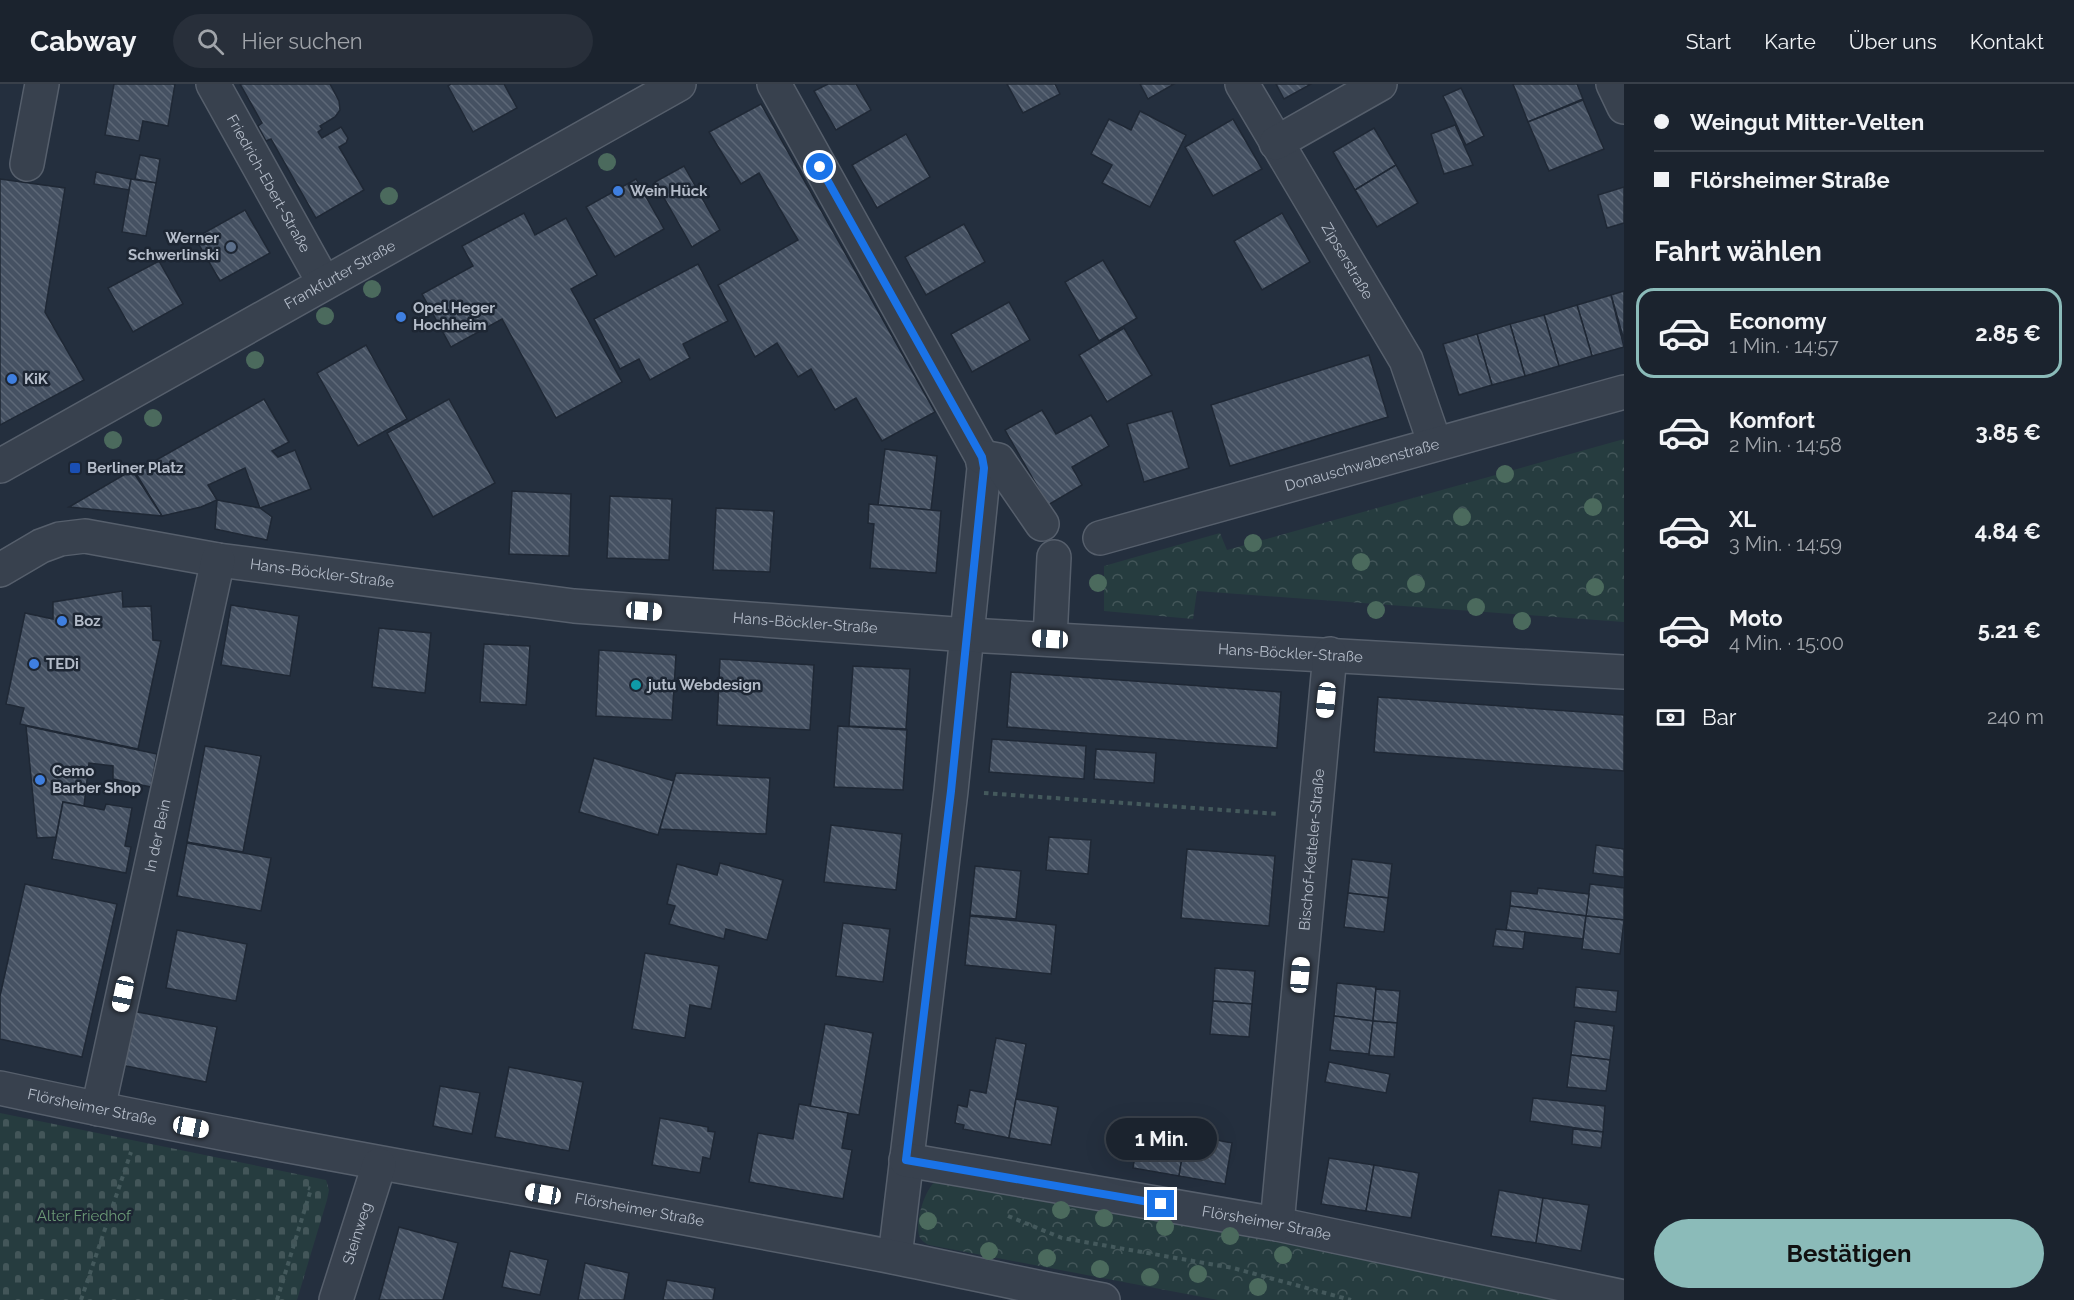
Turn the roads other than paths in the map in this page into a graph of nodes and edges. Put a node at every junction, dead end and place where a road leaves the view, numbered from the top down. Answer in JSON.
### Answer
{"nodes":[{"id":1,"x":42,"y":84,"type":"edge"},
{"id":2,"x":213,"y":84,"type":"edge"},
{"id":3,"x":679,"y":84,"type":"edge"},
{"id":4,"x":774,"y":84,"type":"edge"},
{"id":5,"x":1242,"y":84,"type":"edge"},
{"id":6,"x":1380,"y":84,"type":"edge"},
{"id":7,"x":1614,"y":84,"type":"edge"},
{"id":8,"x":1624,"y":107,"type":"edge"},
{"id":9,"x":1276,"y":143,"type":"junction"},
{"id":10,"x":27,"y":164,"type":"dead end"},
{"id":11,"x":324,"y":283,"type":"junction"},
{"id":12,"x":1624,"y":392,"type":"edge"},
{"id":13,"x":1435,"y":444,"type":"junction"},
{"id":14,"x":982,"y":457,"type":"junction"},
{"id":15,"x":0,"y":466,"type":"edge"},
{"id":16,"x":1042,"y":524,"type":"dead end"},
{"id":17,"x":1100,"y":538,"type":"dead end"},
{"id":18,"x":1054,"y":557,"type":"dead end"},
{"id":19,"x":218,"y":560,"type":"junction"},
{"id":20,"x":0,"y":570,"type":"edge"},
{"id":21,"x":968,"y":635,"type":"junction"},
{"id":22,"x":1050,"y":639,"type":"junction"},
{"id":23,"x":1330,"y":654,"type":"junction"},
{"id":24,"x":1624,"y":672,"type":"edge"},
{"id":25,"x":0,"y":1088,"type":"edge"},
{"id":26,"x":98,"y":1108,"type":"junction"},
{"id":27,"x":906,"y":1160,"type":"junction"},
{"id":28,"x":379,"y":1165,"type":"junction"},
{"id":29,"x":1277,"y":1224,"type":"junction"},
{"id":30,"x":895,"y":1257,"type":"junction"},
{"id":31,"x":1624,"y":1297,"type":"edge"},
{"id":32,"x":336,"y":1300,"type":"edge"},
{"id":33,"x":1103,"y":1300,"type":"edge"}],
"edges":[{"from":1,"to":10,"type":"street"},
{"from":2,"to":11,"type":"street","name":"Friedrich-Ebert-Straße"},
{"from":3,"to":11,"type":"street","name":"Frankfurter Straße"},
{"from":4,"to":14,"type":"street"},
{"from":5,"to":9,"type":"street","name":"Zipserstraße"},
{"from":6,"to":9,"type":"street"},
{"from":7,"to":8,"type":"street"},
{"from":9,"to":13,"type":"street","name":"Zipserstraße"},
{"from":11,"to":15,"type":"street","name":"Frankfurter Straße"},
{"from":12,"to":13,"type":"street","name":"Donauschwabenstraße"},
{"from":13,"to":17,"type":"street","name":"Donauschwabenstraße"},
{"from":14,"to":16,"type":"street"},
{"from":14,"to":21,"type":"street"},
{"from":18,"to":22,"type":"street"},
{"from":19,"to":20,"type":"street","name":"Hans-Böckler-Straße"},
{"from":19,"to":21,"type":"street","name":"Hans-Böckler-Straße"},
{"from":19,"to":26,"type":"street","name":"In der Bein"},
{"from":21,"to":22,"type":"street","name":"Hans-Böckler-Straße"},
{"from":21,"to":27,"type":"street"},
{"from":22,"to":23,"type":"street","name":"Hans-Böckler-Straße"},
{"from":23,"to":24,"type":"street","name":"Hans-Böckler-Straße"},
{"from":23,"to":29,"type":"street","name":"Bischof-Ketteler-Straße"},
{"from":25,"to":26,"type":"street","name":"Flörsheimer Straße"},
{"from":26,"to":28,"type":"street","name":"Flörsheimer Straße"},
{"from":27,"to":29,"type":"street","name":"Flörsheimer Straße"},
{"from":27,"to":30,"type":"street"},
{"from":28,"to":30,"type":"street","name":"Flörsheimer Straße"},
{"from":28,"to":32,"type":"street","name":"Steinweg"},
{"from":29,"to":31,"type":"street","name":"Flörsheimer Straße"},
{"from":30,"to":33,"type":"street","name":"Flörsheimer Straße"}]}
